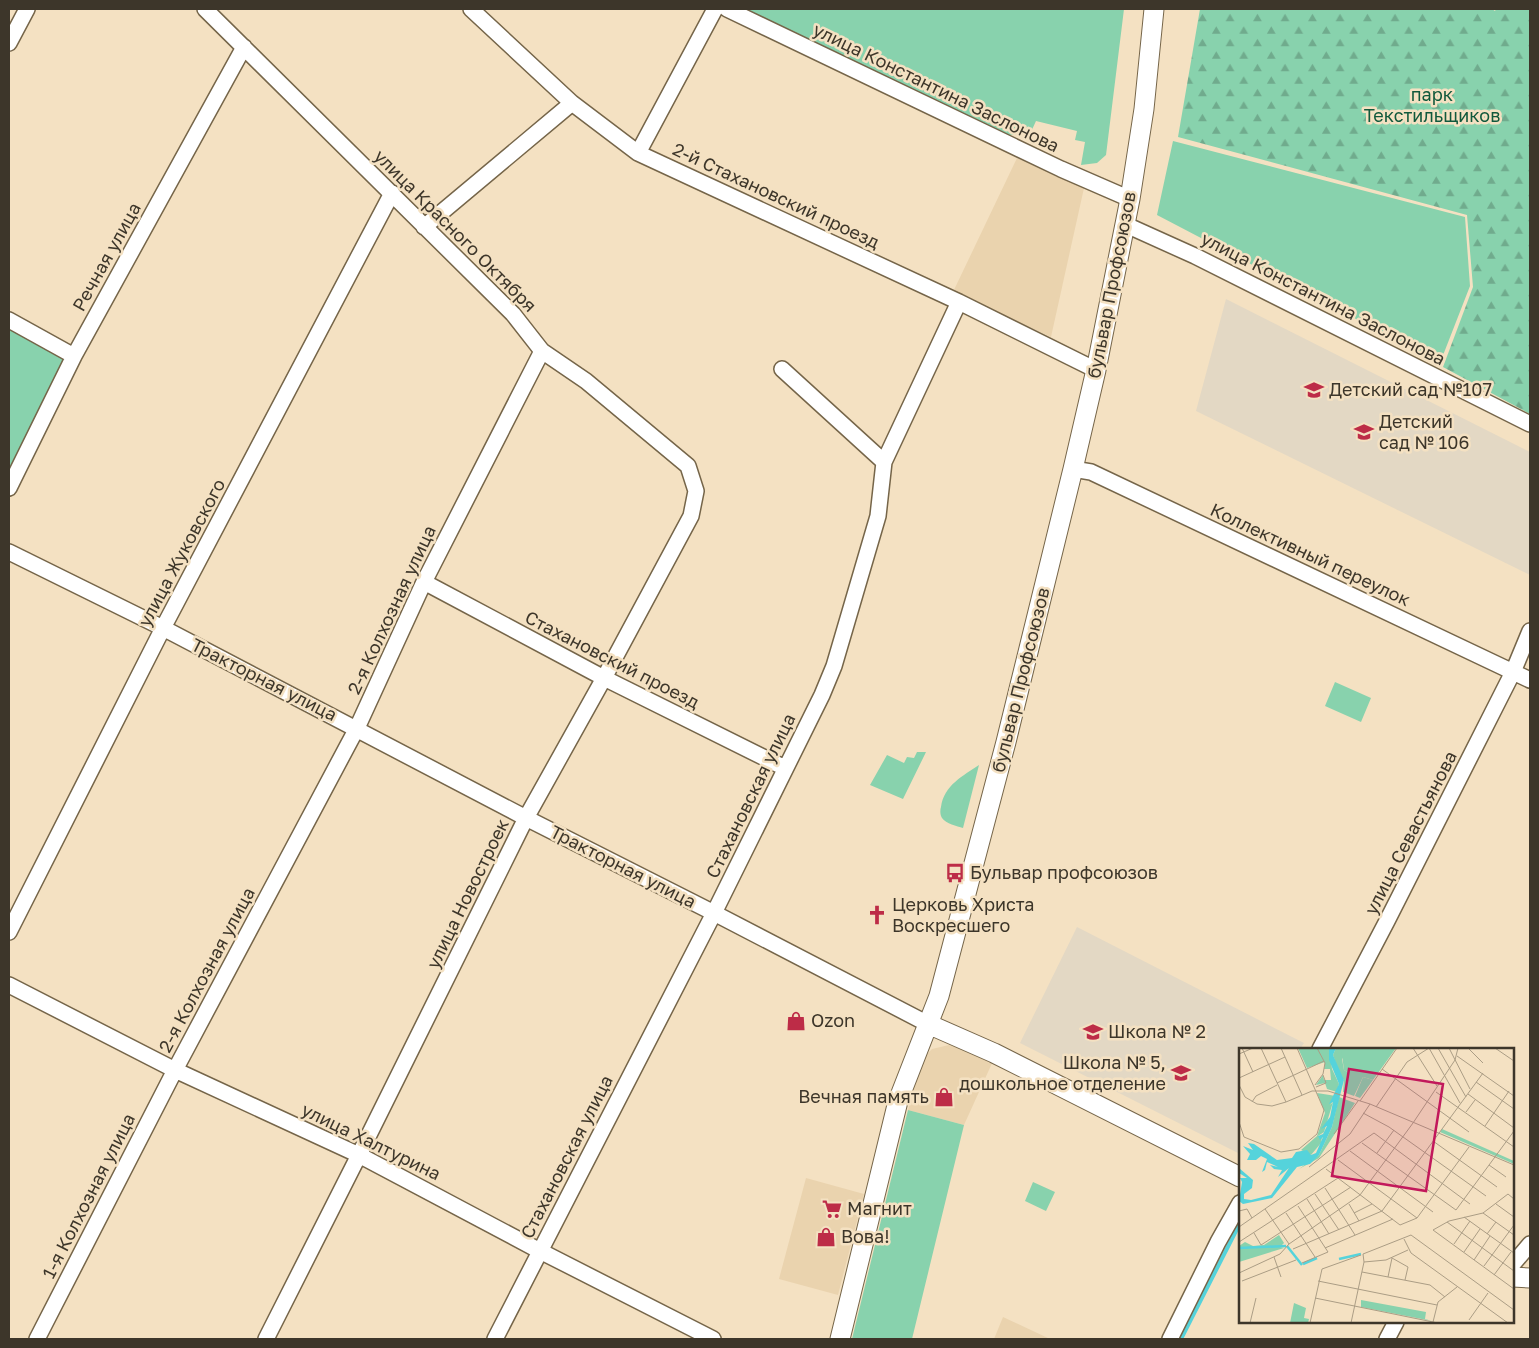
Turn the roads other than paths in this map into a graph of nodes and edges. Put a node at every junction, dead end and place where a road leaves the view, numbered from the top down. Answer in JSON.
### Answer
{"nodes":[{"id":1,"x":27,"y":9,"type":"edge"},
{"id":2,"x":206,"y":9,"type":"edge"},
{"id":3,"x":471,"y":9,"type":"edge"},
{"id":4,"x":715,"y":9,"type":"edge"},
{"id":5,"x":727,"y":9,"type":"edge"},
{"id":6,"x":1154,"y":9,"type":"edge"},
{"id":7,"x":9,"y":44,"type":"edge"},
{"id":8,"x":244,"y":47,"type":"junction"},
{"id":9,"x":572,"y":103,"type":"junction"},
{"id":10,"x":638,"y":153,"type":"junction"},
{"id":11,"x":392,"y":193,"type":"junction"},
{"id":12,"x":1130,"y":199,"type":"junction"},
{"id":13,"x":1124,"y":224,"type":"junction"},
{"id":14,"x":424,"y":227,"type":"junction"},
{"id":15,"x":958,"y":302,"type":"junction"},
{"id":16,"x":9,"y":320,"type":"edge"},
{"id":17,"x":542,"y":351,"type":"junction"},
{"id":18,"x":74,"y":356,"type":"junction"},
{"id":19,"x":782,"y":369,"type":"dead end"},
{"id":20,"x":1096,"y":370,"type":"junction"},
{"id":21,"x":1530,"y":424,"type":"edge"},
{"id":22,"x":884,"y":462,"type":"junction"},
{"id":23,"x":688,"y":466,"type":"joint"},
{"id":24,"x":1073,"y":469,"type":"junction"},
{"id":25,"x":9,"y":488,"type":"edge"},
{"id":26,"x":9,"y":552,"type":"edge"},
{"id":27,"x":424,"y":582,"type":"junction"},
{"id":28,"x":163,"y":628,"type":"junction"},
{"id":29,"x":1530,"y":631,"type":"edge"},
{"id":30,"x":1513,"y":672,"type":"junction"},
{"id":31,"x":604,"y":678,"type":"junction"},
{"id":32,"x":1530,"y":680,"type":"edge"},
{"id":33,"x":357,"y":728,"type":"junction"},
{"id":34,"x":785,"y":768,"type":"junction"},
{"id":35,"x":526,"y":818,"type":"junction"},
{"id":36,"x":714,"y":913,"type":"junction"},
{"id":37,"x":9,"y":932,"type":"edge"},
{"id":38,"x":9,"y":985,"type":"edge"},
{"id":39,"x":928,"y":1024,"type":"junction"},
{"id":40,"x":1321,"y":1048,"type":"edge"},
{"id":41,"x":175,"y":1070,"type":"junction"},
{"id":42,"x":359,"y":1155,"type":"junction"},
{"id":43,"x":1239,"y":1176,"type":"edge"},
{"id":44,"x":1239,"y":1205,"type":"edge"},
{"id":45,"x":1530,"y":1244,"type":"edge"},
{"id":46,"x":540,"y":1251,"type":"junction"},
{"id":47,"x":1514,"y":1263,"type":"edge"},
{"id":48,"x":1514,"y":1277,"type":"edge"},
{"id":49,"x":1530,"y":1278,"type":"edge"},
{"id":50,"x":1395,"y":1323,"type":"edge"},
{"id":51,"x":37,"y":1339,"type":"edge"},
{"id":52,"x":266,"y":1339,"type":"edge"},
{"id":53,"x":495,"y":1339,"type":"edge"},
{"id":54,"x":713,"y":1339,"type":"edge"},
{"id":55,"x":840,"y":1339,"type":"edge"},
{"id":56,"x":1170,"y":1339,"type":"edge"},
{"id":57,"x":1387,"y":1339,"type":"edge"}],
"edges":[{"from":1,"to":7,"type":"street"},
{"from":2,"to":8,"type":"street","name":"улица Красного Октября"},
{"from":3,"to":9,"type":"street","name":"2-й Стахановский проезд"},
{"from":4,"to":10,"type":"street"},
{"from":5,"to":12,"type":"street","name":"улица Константина Заслонова"},
{"from":6,"to":12,"type":"main road","name":"бульвар Профсоюзов"},
{"from":8,"to":11,"type":"street","name":"улица Красного Октября"},
{"from":8,"to":18,"type":"street","name":"Речная улица"},
{"from":9,"to":10,"type":"street","name":"2-й Стахановский проезд"},
{"from":9,"to":14,"type":"street"},
{"from":10,"to":15,"type":"street","name":"2-й Стахановский проезд"},
{"from":11,"to":14,"type":"street","name":"улица Красного Октября"},
{"from":11,"to":28,"type":"street","name":"улица Жуковского"},
{"from":12,"to":13,"type":"main road","name":"бульвар Профсоюзов"},
{"from":13,"to":20,"type":"main road","name":"бульвар Профсоюзов"},
{"from":13,"to":21,"type":"street","name":"улица Константина Заслонова"},
{"from":14,"to":17,"type":"street","name":"улица Красного Октября"},
{"from":15,"to":20,"type":"street","name":"2-й Стахановский проезд"},
{"from":15,"to":22,"type":"street","name":"Стахановская улица"},
{"from":16,"to":18,"type":"street"},
{"from":17,"to":23,"type":"street","name":"улица Красного Октября"},
{"from":17,"to":27,"type":"street","name":"2-я Колхозная улица"},
{"from":18,"to":25,"type":"street","name":"Речная улица"},
{"from":19,"to":22,"type":"street"},
{"from":20,"to":24,"type":"main road","name":"бульвар Профсоюзов"},
{"from":22,"to":34,"type":"street","name":"Стахановская улица"},
{"from":23,"to":31,"type":"street","name":"улица Новостроек"},
{"from":24,"to":30,"type":"street","name":"Коллективный переулок"},
{"from":24,"to":39,"type":"main road","name":"бульвар Профсоюзов"},
{"from":26,"to":28,"type":"street","name":"Тракторная улица"},
{"from":27,"to":31,"type":"street","name":"Стахановский проезд"},
{"from":27,"to":33,"type":"street","name":"2-я Колхозная улица"},
{"from":28,"to":33,"type":"street","name":"Тракторная улица"},
{"from":28,"to":37,"type":"street","name":"улица Жуковского"},
{"from":29,"to":30,"type":"street","name":"улица Севастьянова"},
{"from":30,"to":32,"type":"street","name":"Коллективный переулок"},
{"from":30,"to":40,"type":"street","name":"улица Севастьянова"},
{"from":31,"to":34,"type":"street","name":"Стахановский проезд"},
{"from":31,"to":35,"type":"street","name":"улица Новостроек"},
{"from":33,"to":35,"type":"street","name":"Тракторная улица"},
{"from":33,"to":41,"type":"street","name":"2-я Колхозная улица"},
{"from":34,"to":36,"type":"street","name":"Стахановская улица"},
{"from":35,"to":36,"type":"street","name":"Тракторная улица"},
{"from":35,"to":42,"type":"street","name":"улица Новостроек"},
{"from":36,"to":39,"type":"street","name":"Тракторная улица"},
{"from":36,"to":46,"type":"street","name":"Стахановская улица"},
{"from":38,"to":41,"type":"street","name":"улица Халтурина"},
{"from":39,"to":43,"type":"main road","name":"Тракторная улица"},
{"from":39,"to":55,"type":"main road","name":"бульвар Профсоюзов"},
{"from":41,"to":42,"type":"street","name":"улица Халтурина"},
{"from":41,"to":51,"type":"street","name":"1-я Колхозная улица"},
{"from":42,"to":46,"type":"street","name":"улица Халтурина"},
{"from":42,"to":52,"type":"street","name":"улица Новостроек"},
{"from":44,"to":56,"type":"street"},
{"from":45,"to":47,"type":"street"},
{"from":46,"to":53,"type":"street","name":"Стахановская улица"},
{"from":46,"to":54,"type":"street","name":"улица Халтурина"},
{"from":48,"to":49,"type":"main road"},
{"from":50,"to":57,"type":"street"}]}
